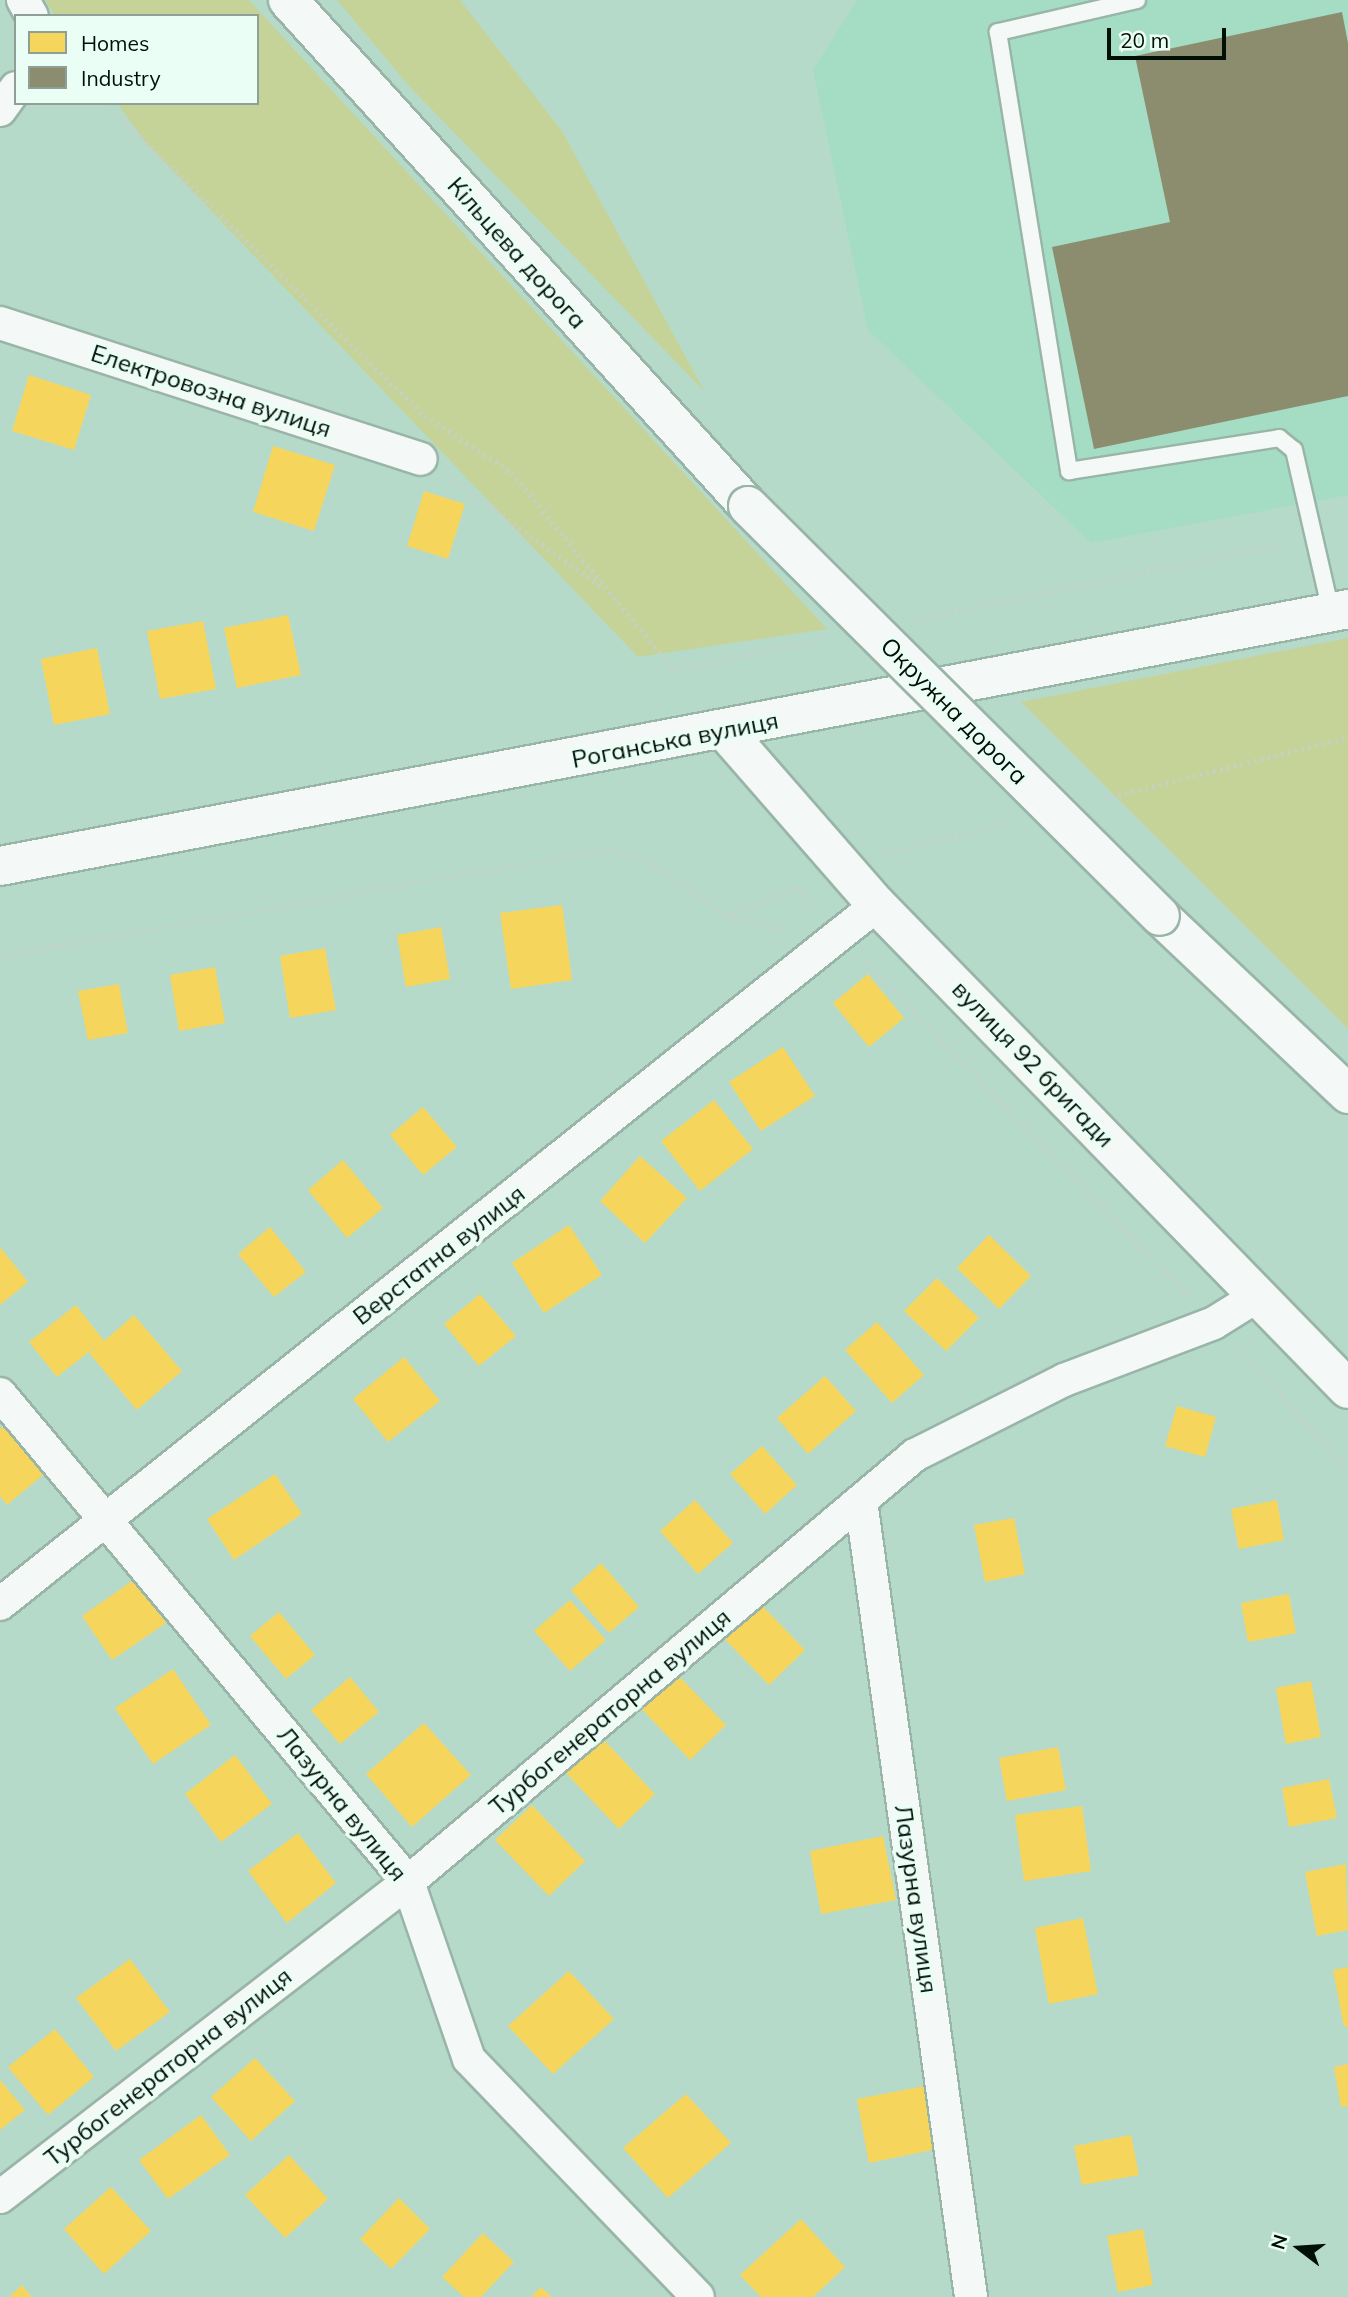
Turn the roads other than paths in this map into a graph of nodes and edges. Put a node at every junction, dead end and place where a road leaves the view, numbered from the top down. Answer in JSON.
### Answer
{"nodes":[{"id":1,"x":288,"y":0,"type":"edge"},
{"id":2,"x":1138,"y":0,"type":"edge"},
{"id":3,"x":14,"y":91,"type":"edge"},
{"id":4,"x":0,"y":110,"type":"edge"},
{"id":5,"x":0,"y":323,"type":"edge"},
{"id":6,"x":421,"y":459,"type":"road end"},
{"id":7,"x":748,"y":506,"type":"joint"},
{"id":8,"x":1339,"y":611,"type":"edge"},
{"id":9,"x":725,"y":731,"type":"junction"},
{"id":10,"x":0,"y":866,"type":"edge"},
{"id":11,"x":877,"y":905,"type":"junction"},
{"id":12,"x":1348,"y":1094,"type":"edge"},
{"id":13,"x":1259,"y":1296,"type":"junction"},
{"id":14,"x":1348,"y":1389,"type":"edge"},
{"id":15,"x":0,"y":1394,"type":"edge"},
{"id":16,"x":862,"y":1501,"type":"junction"},
{"id":17,"x":109,"y":1517,"type":"junction"},
{"id":18,"x":0,"y":1604,"type":"edge"},
{"id":19,"x":408,"y":1882,"type":"junction"},
{"id":20,"x":0,"y":2196,"type":"edge"},
{"id":21,"x":698,"y":2297,"type":"edge"},
{"id":22,"x":971,"y":2297,"type":"edge"}],
"edges":[{"from":1,"to":7,"type":"main road","name":"Кільцева дорога"},
{"from":2,"to":8,"type":"lane"},
{"from":3,"to":4,"type":"street"},
{"from":5,"to":6,"type":"street","name":"Електровозна вулиця"},
{"from":7,"to":12,"type":"main road","name":"Окружна дорога","bridge":true},
{"from":8,"to":9,"type":"main road","name":"Роганська вулиця"},
{"from":9,"to":10,"type":"main road","name":"Роганська вулиця"},
{"from":9,"to":11,"type":"main road","name":"вулиця 92 бригади"},
{"from":11,"to":13,"type":"main road","name":"вулиця 92 бригади"},
{"from":11,"to":17,"type":"street","name":"Верстатна вулиця"},
{"from":13,"to":14,"type":"main road","name":"вулиця 92 бригади"},
{"from":13,"to":16,"type":"street","name":"Турбогенераторна вулиця"},
{"from":15,"to":17,"type":"street","name":"Лазурна вулиця"},
{"from":16,"to":19,"type":"street","name":"Турбогенераторна вулиця"},
{"from":16,"to":22,"type":"street","name":"Лазурна вулиця"},
{"from":17,"to":18,"type":"street","name":"Верстатна вулиця"},
{"from":17,"to":19,"type":"street","name":"Лазурна вулиця"},
{"from":19,"to":20,"type":"street","name":"Турбогенераторна вулиця"},
{"from":19,"to":21,"type":"street","name":"Лазурна вулиця"}]}
